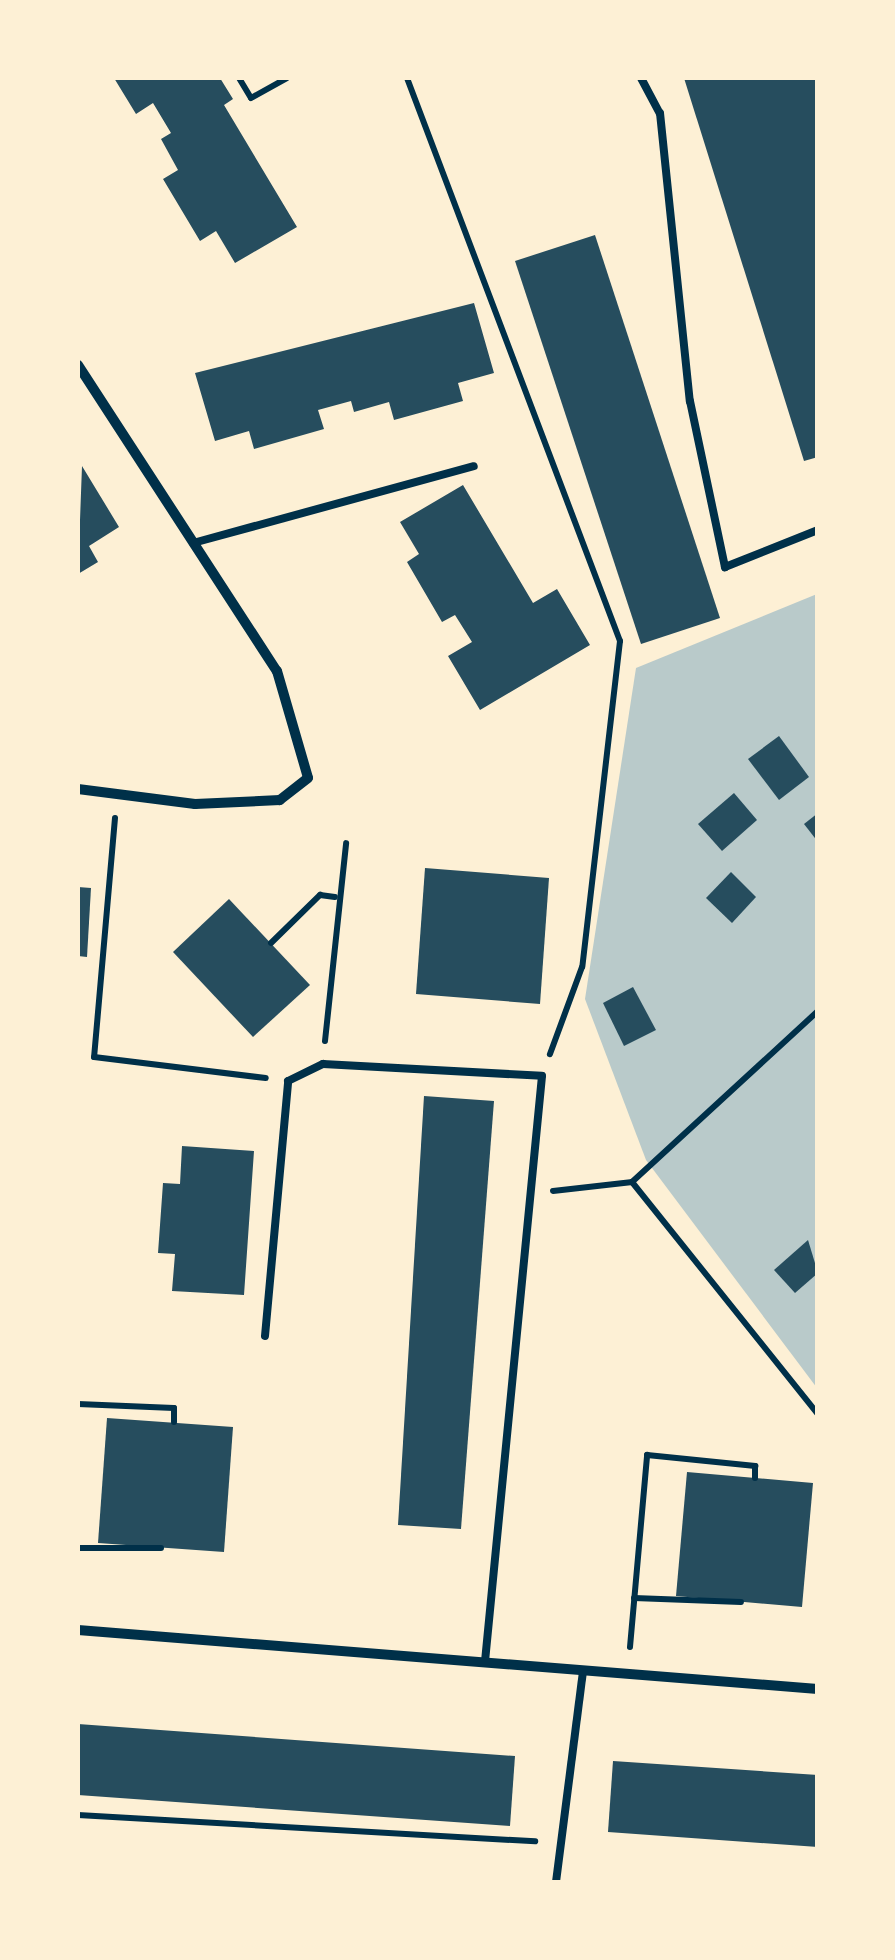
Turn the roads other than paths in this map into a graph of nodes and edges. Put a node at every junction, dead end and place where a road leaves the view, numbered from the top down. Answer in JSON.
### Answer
{"nodes":[{"id":1,"x":641,"y":78,"type":"edge"},
{"id":2,"x":78,"y":365,"type":"edge"},
{"id":3,"x":474,"y":466,"type":"dead end"},
{"id":4,"x":818,"y":530,"type":"edge"},
{"id":5,"x":193,"y":543,"type":"junction"},
{"id":6,"x":78,"y":789,"type":"edge"},
{"id":7,"x":265,"y":1336,"type":"dead end"},
{"id":8,"x":78,"y":1630,"type":"edge"},
{"id":9,"x":484,"y":1662,"type":"junction"},
{"id":10,"x":583,"y":1670,"type":"junction"},
{"id":11,"x":818,"y":1689,"type":"edge"},
{"id":12,"x":556,"y":1882,"type":"edge"}],
"edges":[{"from":1,"to":4,"type":"lane"},
{"from":2,"to":5,"type":"street"},
{"from":3,"to":5,"type":"lane"},
{"from":5,"to":6,"type":"street"},
{"from":7,"to":9,"type":"lane"},
{"from":8,"to":9,"type":"street"},
{"from":9,"to":10,"type":"street"},
{"from":10,"to":11,"type":"street"},
{"from":10,"to":12,"type":"lane"}]}
